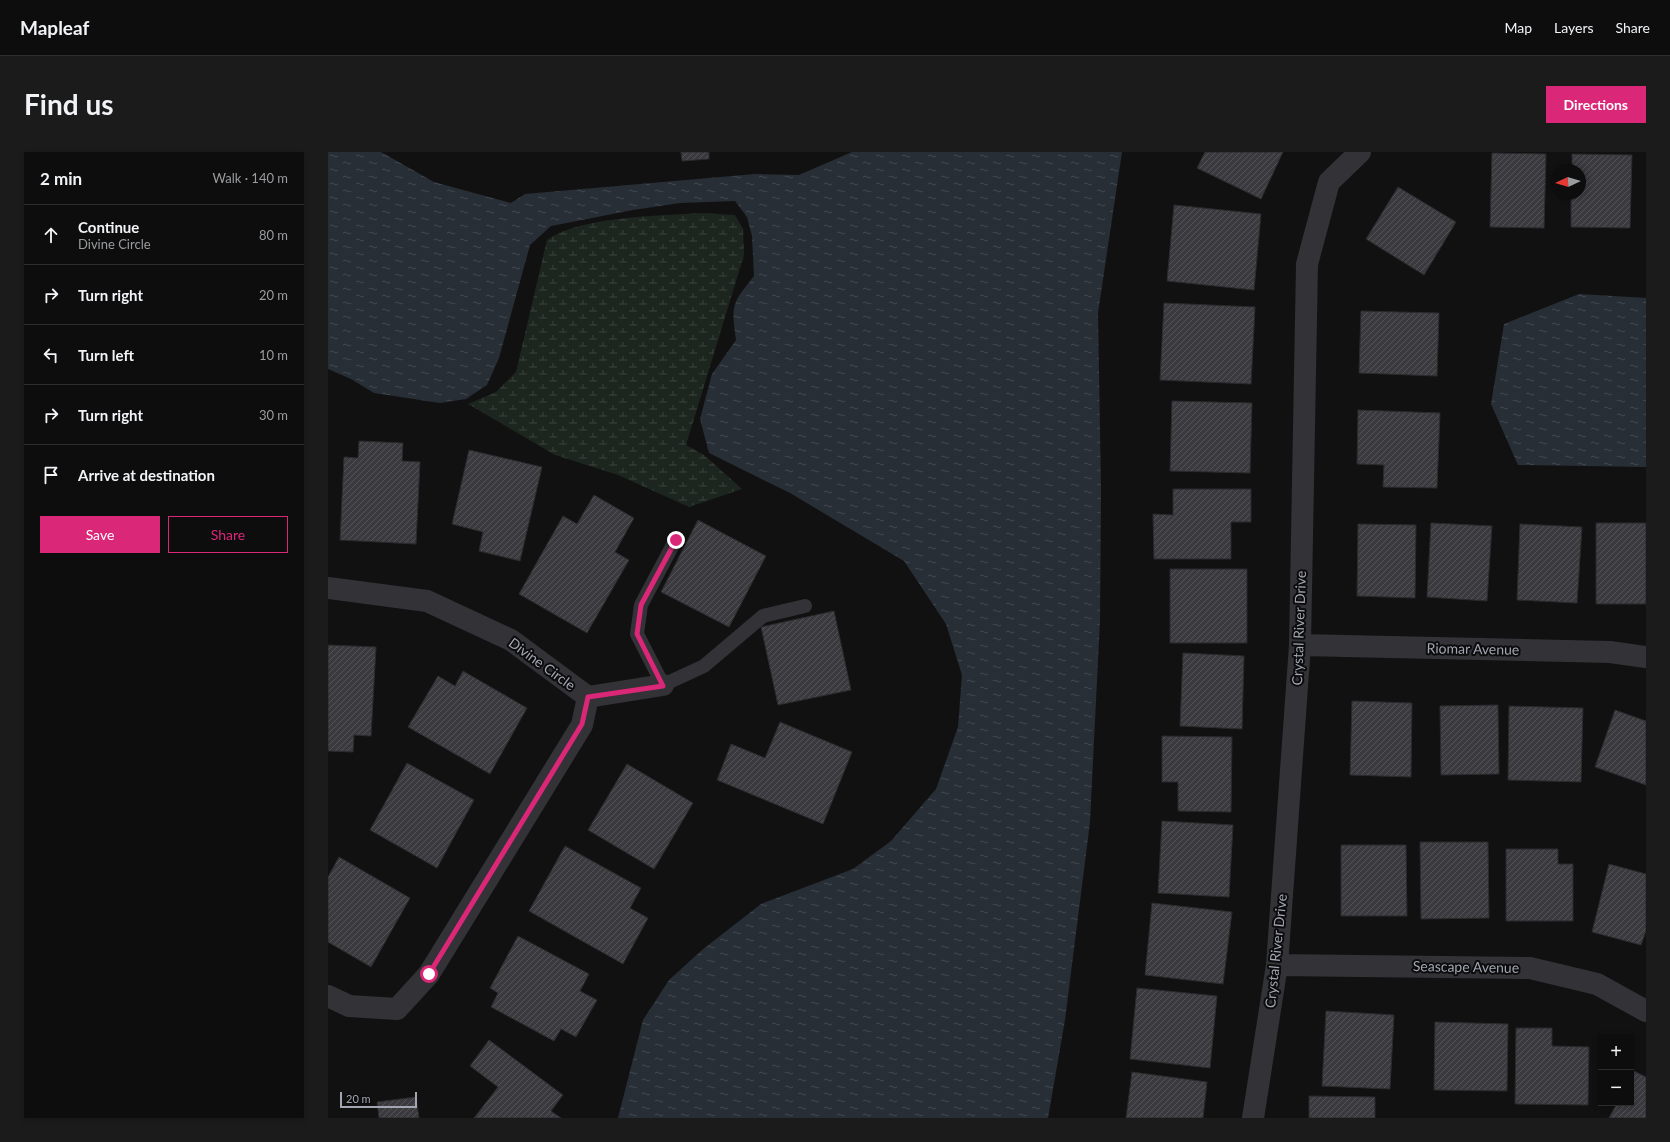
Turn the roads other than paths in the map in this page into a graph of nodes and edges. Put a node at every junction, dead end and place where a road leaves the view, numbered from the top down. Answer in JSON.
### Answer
{"nodes":[{"id":1,"x":1360,"y":152,"type":"edge"},
{"id":2,"x":676,"y":540,"type":"dead end"},
{"id":3,"x":328,"y":588,"type":"edge"},
{"id":4,"x":805,"y":606,"type":"dead end"},
{"id":5,"x":1300,"y":645,"type":"junction"},
{"id":6,"x":1646,"y":657,"type":"edge"},
{"id":7,"x":663,"y":686,"type":"junction"},
{"id":8,"x":588,"y":697,"type":"junction"},
{"id":9,"x":1277,"y":965,"type":"junction"},
{"id":10,"x":328,"y":996,"type":"edge"},
{"id":11,"x":1646,"y":1011,"type":"edge"},
{"id":12,"x":1253,"y":1118,"type":"edge"}],
"edges":[{"from":1,"to":5,"type":"street","name":"Crystal River Drive"},
{"from":2,"to":7,"type":"lane"},
{"from":3,"to":8,"type":"street","name":"Divine Circle"},
{"from":4,"to":7,"type":"lane"},
{"from":5,"to":6,"type":"street","name":"Riomar Avenue"},
{"from":5,"to":9,"type":"street","name":"Crystal River Drive"},
{"from":7,"to":8,"type":"street"},
{"from":8,"to":10,"type":"street","name":"Divine Circle"},
{"from":9,"to":11,"type":"street","name":"Seascape Avenue"},
{"from":9,"to":12,"type":"street","name":"Crystal River Drive"}]}
